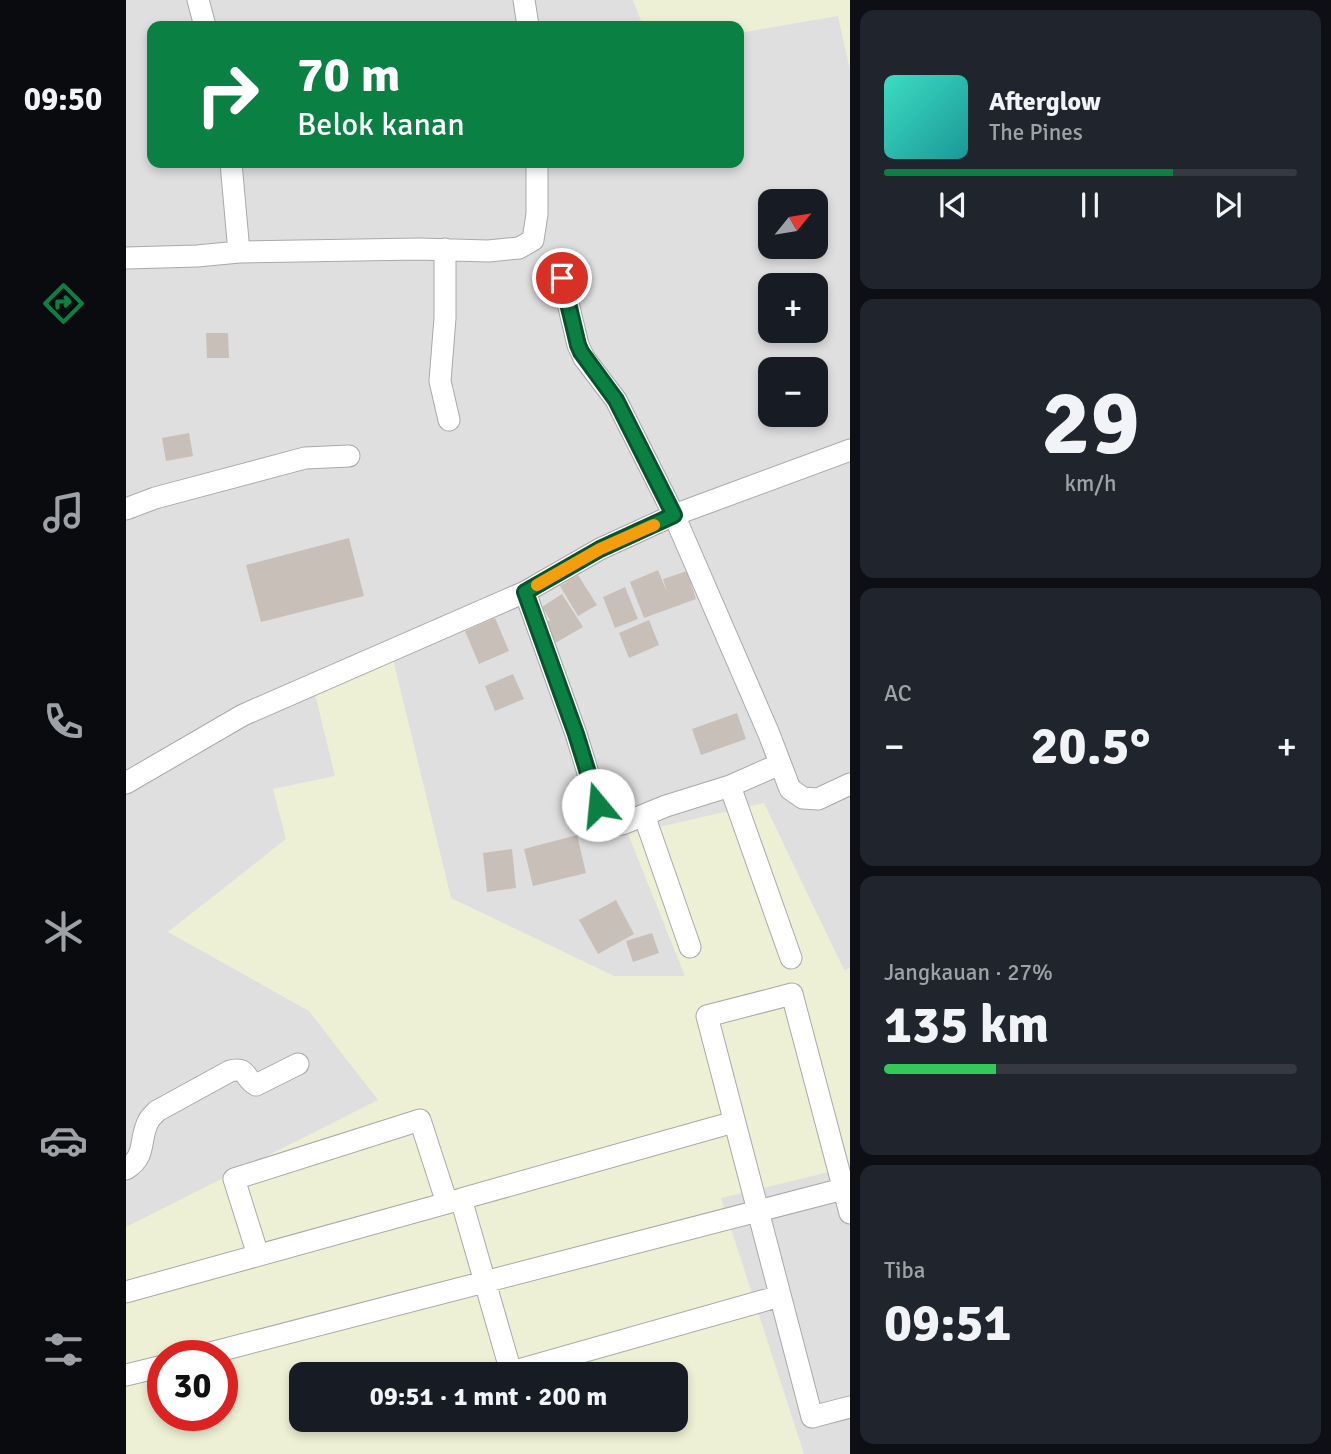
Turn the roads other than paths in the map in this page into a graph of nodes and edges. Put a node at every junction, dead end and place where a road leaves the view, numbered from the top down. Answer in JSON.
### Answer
{"nodes":[{"id":1,"x":198,"y":0,"type":"edge"},
{"id":2,"x":524,"y":0,"type":"edge"},
{"id":3,"x":204,"y":21,"type":"edge"},
{"id":4,"x":527,"y":21,"type":"edge"},
{"id":5,"x":231,"y":168,"type":"edge"},
{"id":6,"x":537,"y":168,"type":"edge"},
{"id":7,"x":445,"y":249,"type":"junction"},
{"id":8,"x":239,"y":252,"type":"junction"},
{"id":9,"x":126,"y":258,"type":"edge"},
{"id":10,"x":562,"y":278,"type":"dead end"},
{"id":11,"x":449,"y":420,"type":"dead end"},
{"id":12,"x":850,"y":450,"type":"edge"},
{"id":13,"x":349,"y":456,"type":"dead end"},
{"id":14,"x":126,"y":509,"type":"edge"},
{"id":15,"x":674,"y":515,"type":"junction"},
{"id":16,"x":525,"y":592,"type":"junction"},
{"id":17,"x":780,"y":764,"type":"junction"},
{"id":18,"x":126,"y":780,"type":"edge"},
{"id":19,"x":850,"y":785,"type":"edge"},
{"id":20,"x":730,"y":786,"type":"junction"},
{"id":21,"x":644,"y":815,"type":"junction"},
{"id":22,"x":690,"y":947,"type":"dead end"},
{"id":23,"x":791,"y":958,"type":"dead end"},
{"id":24,"x":298,"y":1064,"type":"dead end"},
{"id":25,"x":734,"y":1122,"type":"junction"},
{"id":26,"x":126,"y":1170,"type":"edge"},
{"id":27,"x":843,"y":1189,"type":"junction"},
{"id":28,"x":454,"y":1201,"type":"junction"},
{"id":29,"x":758,"y":1211,"type":"junction"},
{"id":30,"x":850,"y":1213,"type":"edge"},
{"id":31,"x":258,"y":1255,"type":"junction"},
{"id":32,"x":485,"y":1282,"type":"junction"},
{"id":33,"x":126,"y":1292,"type":"edge"},
{"id":34,"x":780,"y":1296,"type":"junction"},
{"id":35,"x":238,"y":1346,"type":"edge"},
{"id":36,"x":147,"y":1370,"type":"edge"},
{"id":37,"x":126,"y":1375,"type":"edge"},
{"id":38,"x":850,"y":1407,"type":"edge"}],
"edges":[{"from":1,"to":3,"type":"street"},
{"from":2,"to":4,"type":"street"},
{"from":5,"to":8,"type":"street"},
{"from":6,"to":7,"type":"street"},
{"from":7,"to":8,"type":"street"},
{"from":7,"to":11,"type":"street"},
{"from":8,"to":9,"type":"street"},
{"from":10,"to":15,"type":"street"},
{"from":12,"to":15,"type":"street"},
{"from":13,"to":14,"type":"street"},
{"from":15,"to":16,"type":"street"},
{"from":15,"to":17,"type":"street"},
{"from":16,"to":18,"type":"street"},
{"from":16,"to":21,"type":"street"},
{"from":17,"to":19,"type":"street"},
{"from":17,"to":20,"type":"street"},
{"from":20,"to":21,"type":"street"},
{"from":20,"to":23,"type":"street"},
{"from":21,"to":22,"type":"street"},
{"from":24,"to":26,"type":"street"},
{"from":25,"to":27,"type":"street"},
{"from":25,"to":28,"type":"street"},
{"from":25,"to":29,"type":"street"},
{"from":27,"to":29,"type":"street"},
{"from":27,"to":30,"type":"street"},
{"from":28,"to":31,"type":"street"},
{"from":28,"to":31,"type":"street"},
{"from":28,"to":32,"type":"street"},
{"from":29,"to":32,"type":"street"},
{"from":29,"to":34,"type":"street"},
{"from":31,"to":33,"type":"street"},
{"from":32,"to":34,"type":"street"},
{"from":32,"to":35,"type":"street"},
{"from":34,"to":38,"type":"street"},
{"from":36,"to":37,"type":"street"}]}
